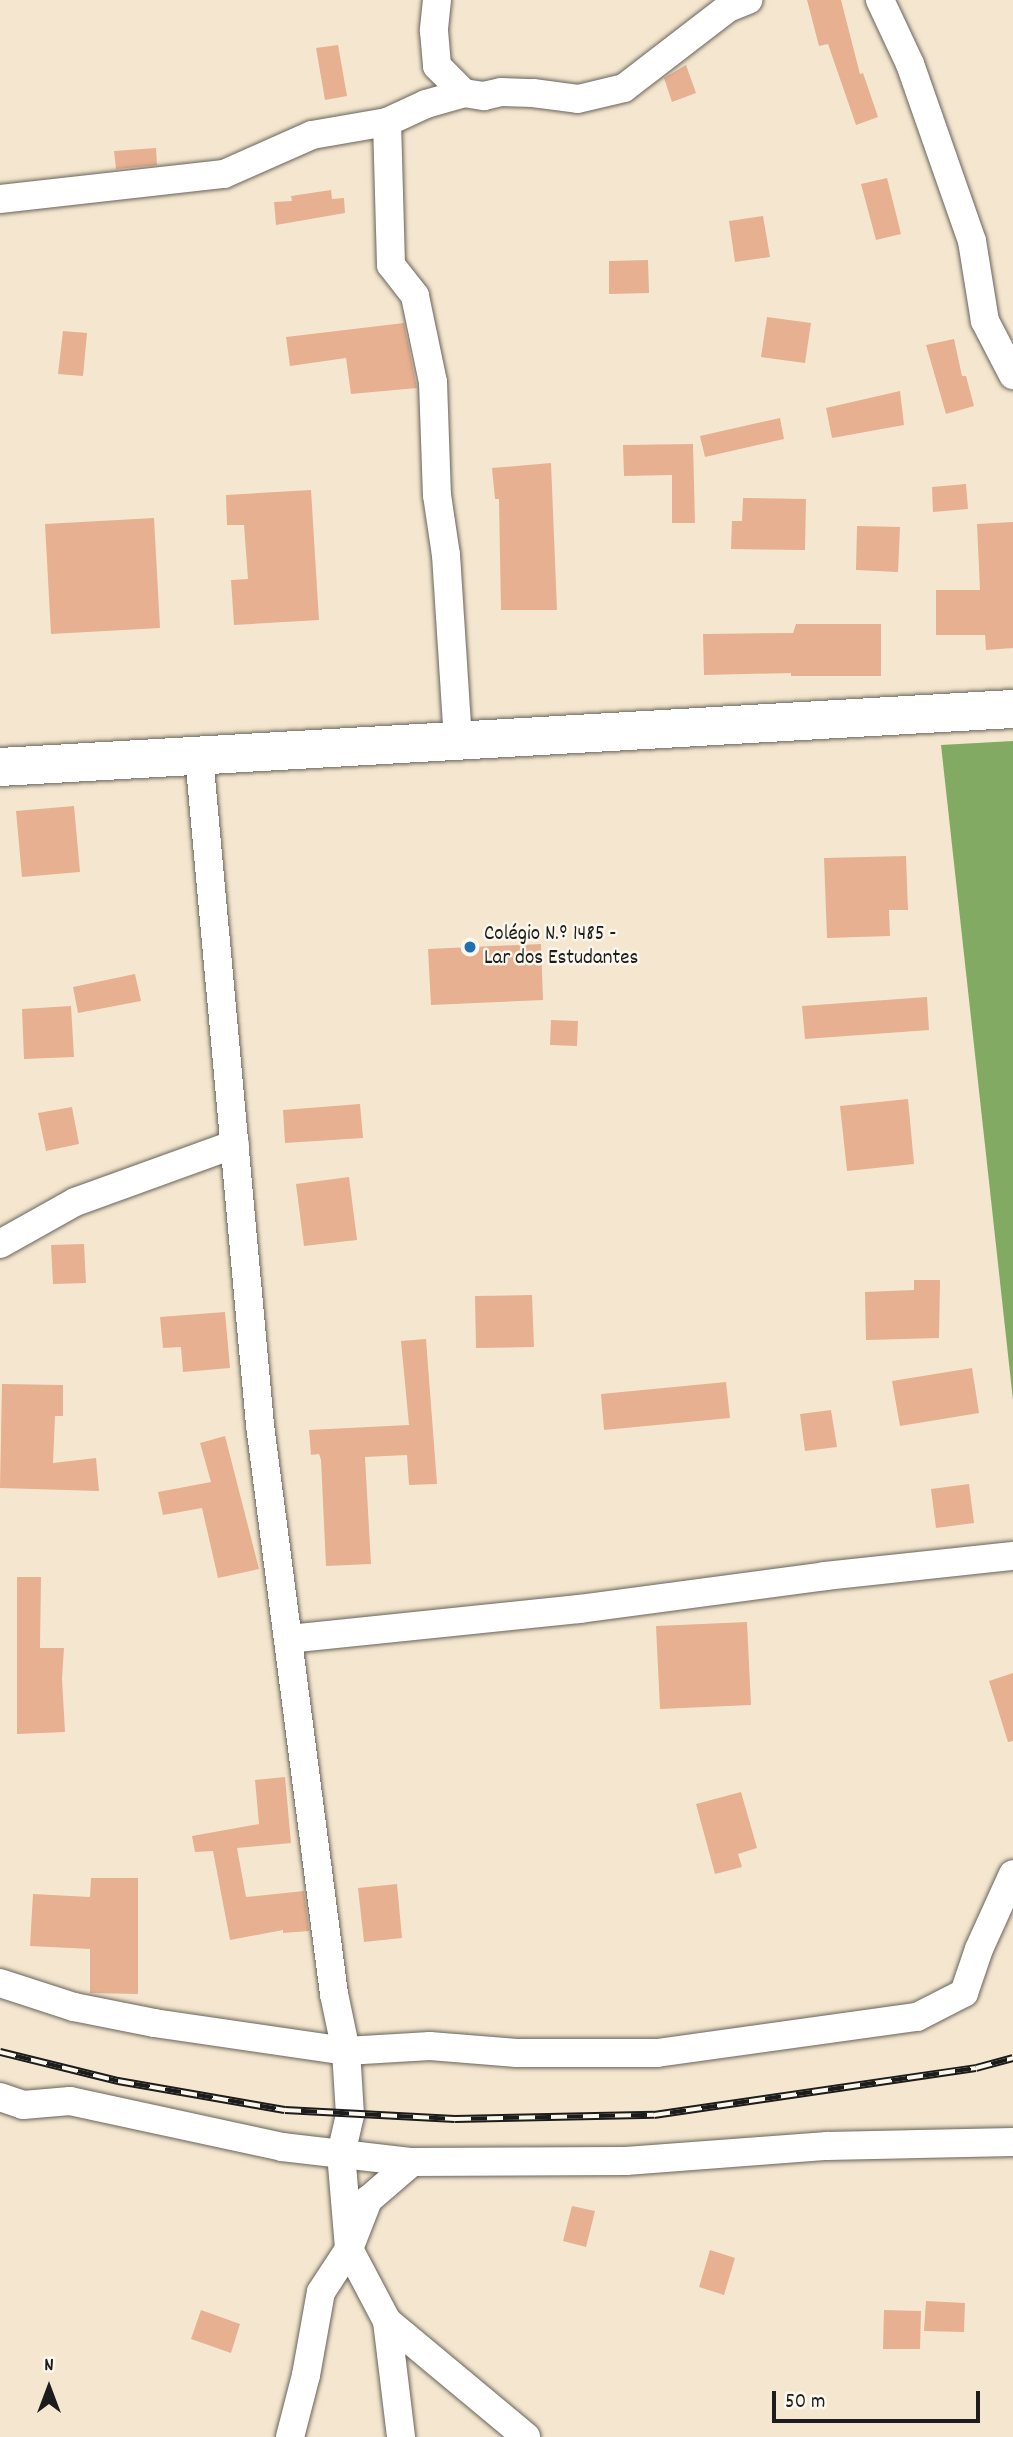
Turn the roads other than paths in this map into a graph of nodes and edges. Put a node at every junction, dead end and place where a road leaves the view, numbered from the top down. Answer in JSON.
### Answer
{"nodes":[{"id":1,"x":437,"y":0,"type":"edge"},
{"id":2,"x":748,"y":0,"type":"edge"},
{"id":3,"x":880,"y":0,"type":"edge"},
{"id":4,"x":464,"y":93,"type":"junction"},
{"id":5,"x":387,"y":122,"type":"junction"},
{"id":6,"x":0,"y":200,"type":"edge"},
{"id":7,"x":1013,"y":375,"type":"edge"},
{"id":8,"x":1013,"y":709,"type":"edge"},
{"id":9,"x":458,"y":741,"type":"junction"},
{"id":10,"x":200,"y":756,"type":"junction"},
{"id":11,"x":0,"y":767,"type":"edge"},
{"id":12,"x":235,"y":1144,"type":"junction"},
{"id":13,"x":0,"y":1244,"type":"edge"},
{"id":14,"x":1013,"y":1556,"type":"edge"},
{"id":15,"x":289,"y":1639,"type":"junction"},
{"id":16,"x":1013,"y":1874,"type":"edge"},
{"id":17,"x":0,"y":1983,"type":"edge"},
{"id":18,"x":346,"y":2051,"type":"junction"},
{"id":19,"x":0,"y":2097,"type":"edge"},
{"id":20,"x":1013,"y":2142,"type":"edge"},
{"id":21,"x":341,"y":2153,"type":"junction"},
{"id":22,"x":412,"y":2162,"type":"junction"},
{"id":23,"x":349,"y":2249,"type":"junction"},
{"id":24,"x":387,"y":2321,"type":"junction"},
{"id":25,"x":290,"y":2437,"type":"edge"},
{"id":26,"x":401,"y":2437,"type":"edge"},
{"id":27,"x":526,"y":2437,"type":"edge"}],
"edges":[{"from":1,"to":4,"type":"street"},
{"from":2,"to":4,"type":"street"},
{"from":3,"to":7,"type":"street"},
{"from":4,"to":5,"type":"street"},
{"from":5,"to":6,"type":"street"},
{"from":5,"to":9,"type":"street"},
{"from":8,"to":9,"type":"main road"},
{"from":9,"to":10,"type":"main road"},
{"from":10,"to":11,"type":"main road"},
{"from":10,"to":12,"type":"street"},
{"from":12,"to":13,"type":"street"},
{"from":12,"to":15,"type":"street"},
{"from":14,"to":15,"type":"street"},
{"from":15,"to":18,"type":"street"},
{"from":16,"to":18,"type":"street"},
{"from":17,"to":18,"type":"street"},
{"from":18,"to":21,"type":"street"},
{"from":19,"to":21,"type":"street"},
{"from":20,"to":22,"type":"street"},
{"from":21,"to":22,"type":"street"},
{"from":21,"to":23,"type":"street"},
{"from":22,"to":23,"type":"street"},
{"from":23,"to":24,"type":"street"},
{"from":23,"to":25,"type":"street"},
{"from":24,"to":26,"type":"street"},
{"from":24,"to":27,"type":"street"}]}
